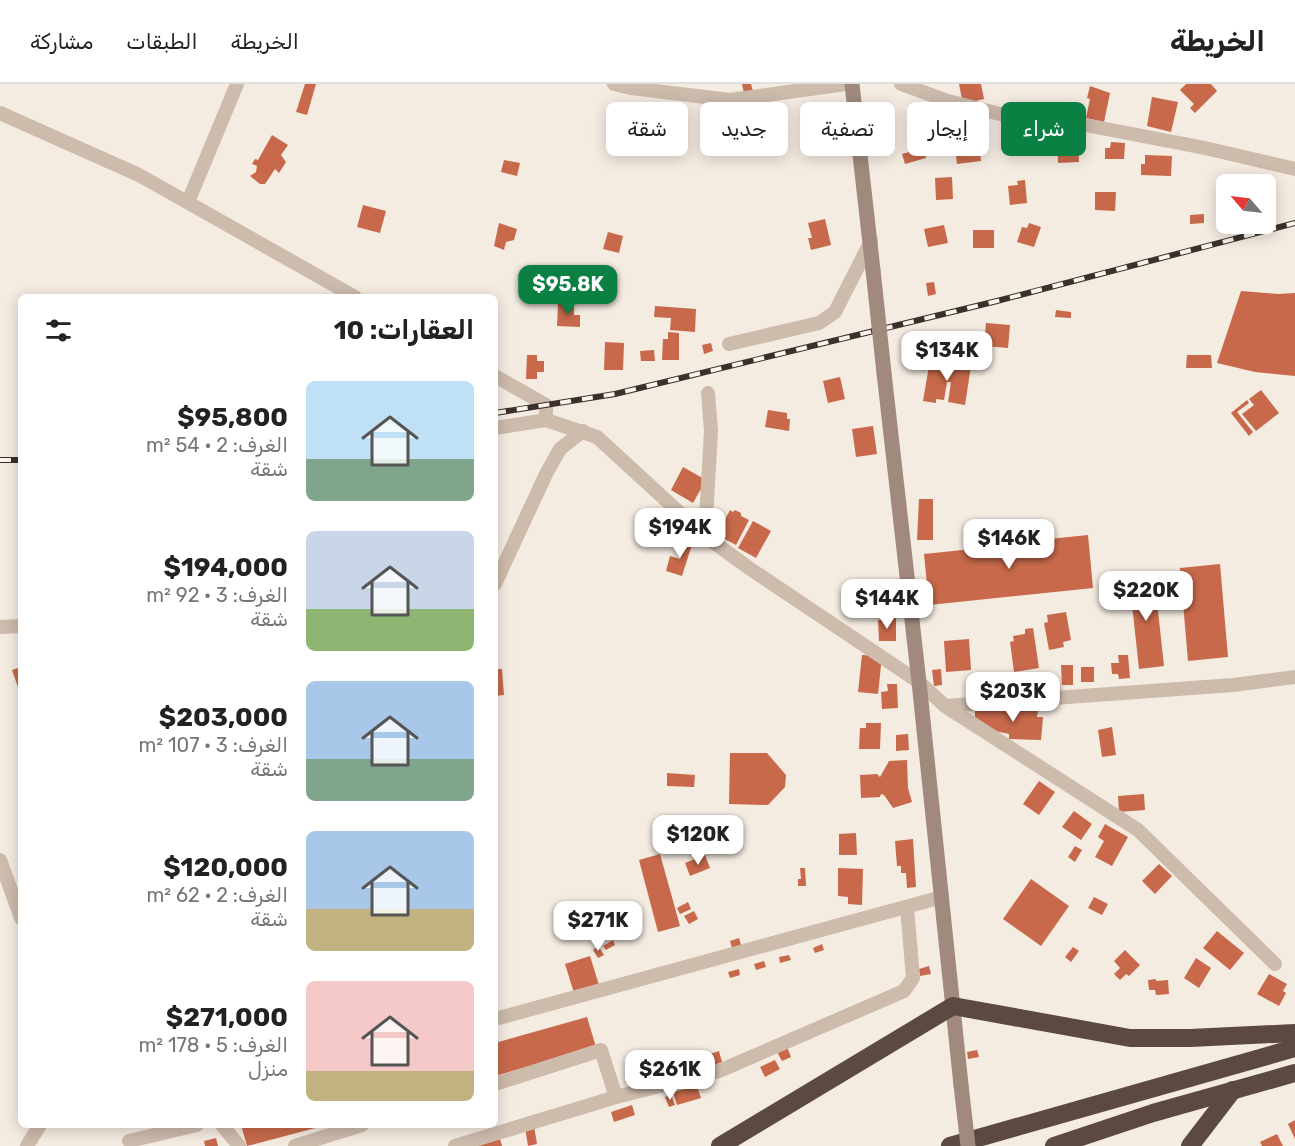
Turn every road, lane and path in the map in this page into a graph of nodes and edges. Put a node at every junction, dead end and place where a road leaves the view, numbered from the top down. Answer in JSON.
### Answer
{"nodes":[{"id":1,"x":237,"y":84,"type":"edge"},
{"id":2,"x":614,"y":84,"type":"edge"},
{"id":3,"x":846,"y":84,"type":"edge"},
{"id":4,"x":852,"y":84,"type":"edge"},
{"id":5,"x":901,"y":84,"type":"edge"},
{"id":6,"x":0,"y":113,"type":"edge"},
{"id":7,"x":1295,"y":169,"type":"edge"},
{"id":8,"x":188,"y":202,"type":"junction"},
{"id":9,"x":871,"y":240,"type":"junction"},
{"id":10,"x":350,"y":294,"type":"edge"},
{"id":11,"x":729,"y":345,"type":"dead end"},
{"id":12,"x":498,"y":378,"type":"edge"},
{"id":13,"x":708,"y":393,"type":"dead end"},
{"id":14,"x":546,"y":420,"type":"junction"},
{"id":15,"x":498,"y":428,"type":"edge"},
{"id":16,"x":583,"y":431,"type":"junction"},
{"id":17,"x":705,"y":536,"type":"junction"},
{"id":18,"x":498,"y":578,"type":"edge"},
{"id":19,"x":18,"y":626,"type":"edge"},
{"id":20,"x":0,"y":627,"type":"edge"},
{"id":21,"x":1295,"y":676,"type":"edge"},
{"id":22,"x":919,"y":682,"type":"junction"},
{"id":23,"x":945,"y":706,"type":"junction"},
{"id":24,"x":0,"y":860,"type":"edge"},
{"id":25,"x":942,"y":897,"type":"junction"},
{"id":26,"x":907,"y":907,"type":"junction"},
{"id":27,"x":18,"y":910,"type":"edge"},
{"id":28,"x":1275,"y":964,"type":"dead end"},
{"id":29,"x":953,"y":1006,"type":"junction"},
{"id":30,"x":498,"y":1018,"type":"edge"},
{"id":31,"x":1295,"y":1033,"type":"edge"},
{"id":32,"x":1295,"y":1048,"type":"edge"},
{"id":33,"x":1295,"y":1073,"type":"edge"},
{"id":34,"x":498,"y":1083,"type":"edge"},
{"id":35,"x":1233,"y":1090,"type":"junction"},
{"id":36,"x":616,"y":1097,"type":"junction"},
{"id":37,"x":38,"y":1128,"type":"edge"},
{"id":38,"x":184,"y":1128,"type":"edge"},
{"id":39,"x":224,"y":1128,"type":"edge"},
{"id":40,"x":352,"y":1128,"type":"edge"},
{"id":41,"x":129,"y":1141,"type":"dead end"},
{"id":42,"x":726,"y":1143,"type":"edge"},
{"id":43,"x":27,"y":1146,"type":"edge"},
{"id":44,"x":239,"y":1146,"type":"edge"},
{"id":45,"x":295,"y":1146,"type":"edge"},
{"id":46,"x":455,"y":1146,"type":"edge"},
{"id":47,"x":712,"y":1146,"type":"edge"},
{"id":48,"x":950,"y":1146,"type":"edge"},
{"id":49,"x":968,"y":1146,"type":"edge"},
{"id":50,"x":1054,"y":1146,"type":"edge"},
{"id":51,"x":1190,"y":1146,"type":"edge"}],
"edges":[{"from":1,"to":8,"type":"street"},
{"from":2,"to":3,"type":"street"},
{"from":4,"to":9,"type":"main road"},
{"from":5,"to":7,"type":"street"},
{"from":6,"to":8,"type":"street"},
{"from":8,"to":10,"type":"street"},
{"from":9,"to":11,"type":"street"},
{"from":9,"to":22,"type":"main road","bridge":true},
{"from":12,"to":14,"type":"street"},
{"from":13,"to":17,"type":"street"},
{"from":14,"to":15,"type":"street"},
{"from":14,"to":16,"type":"street"},
{"from":16,"to":17,"type":"street"},
{"from":16,"to":18,"type":"street"},
{"from":17,"to":22,"type":"street"},
{"from":19,"to":20,"type":"street"},
{"from":21,"to":23,"type":"street"},
{"from":22,"to":23,"type":"street"},
{"from":22,"to":25,"type":"main road"},
{"from":23,"to":28,"type":"street"},
{"from":24,"to":27,"type":"street"},
{"from":25,"to":26,"type":"street"},
{"from":25,"to":29,"type":"main road"},
{"from":26,"to":30,"type":"street"},
{"from":26,"to":36,"type":"street"},
{"from":29,"to":31,"type":"highway"},
{"from":29,"to":42,"type":"highway"},
{"from":29,"to":49,"type":"main road","bridge":true},
{"from":32,"to":48,"type":"highway"},
{"from":33,"to":35,"type":"highway"},
{"from":34,"to":36,"type":"street"},
{"from":35,"to":50,"type":"highway"},
{"from":35,"to":51,"type":"highway"},
{"from":36,"to":46,"type":"street"},
{"from":37,"to":43,"type":"street"},
{"from":38,"to":41,"type":"street"},
{"from":39,"to":44,"type":"street"},
{"from":40,"to":45,"type":"street"},
{"from":42,"to":47,"type":"street"}]}
